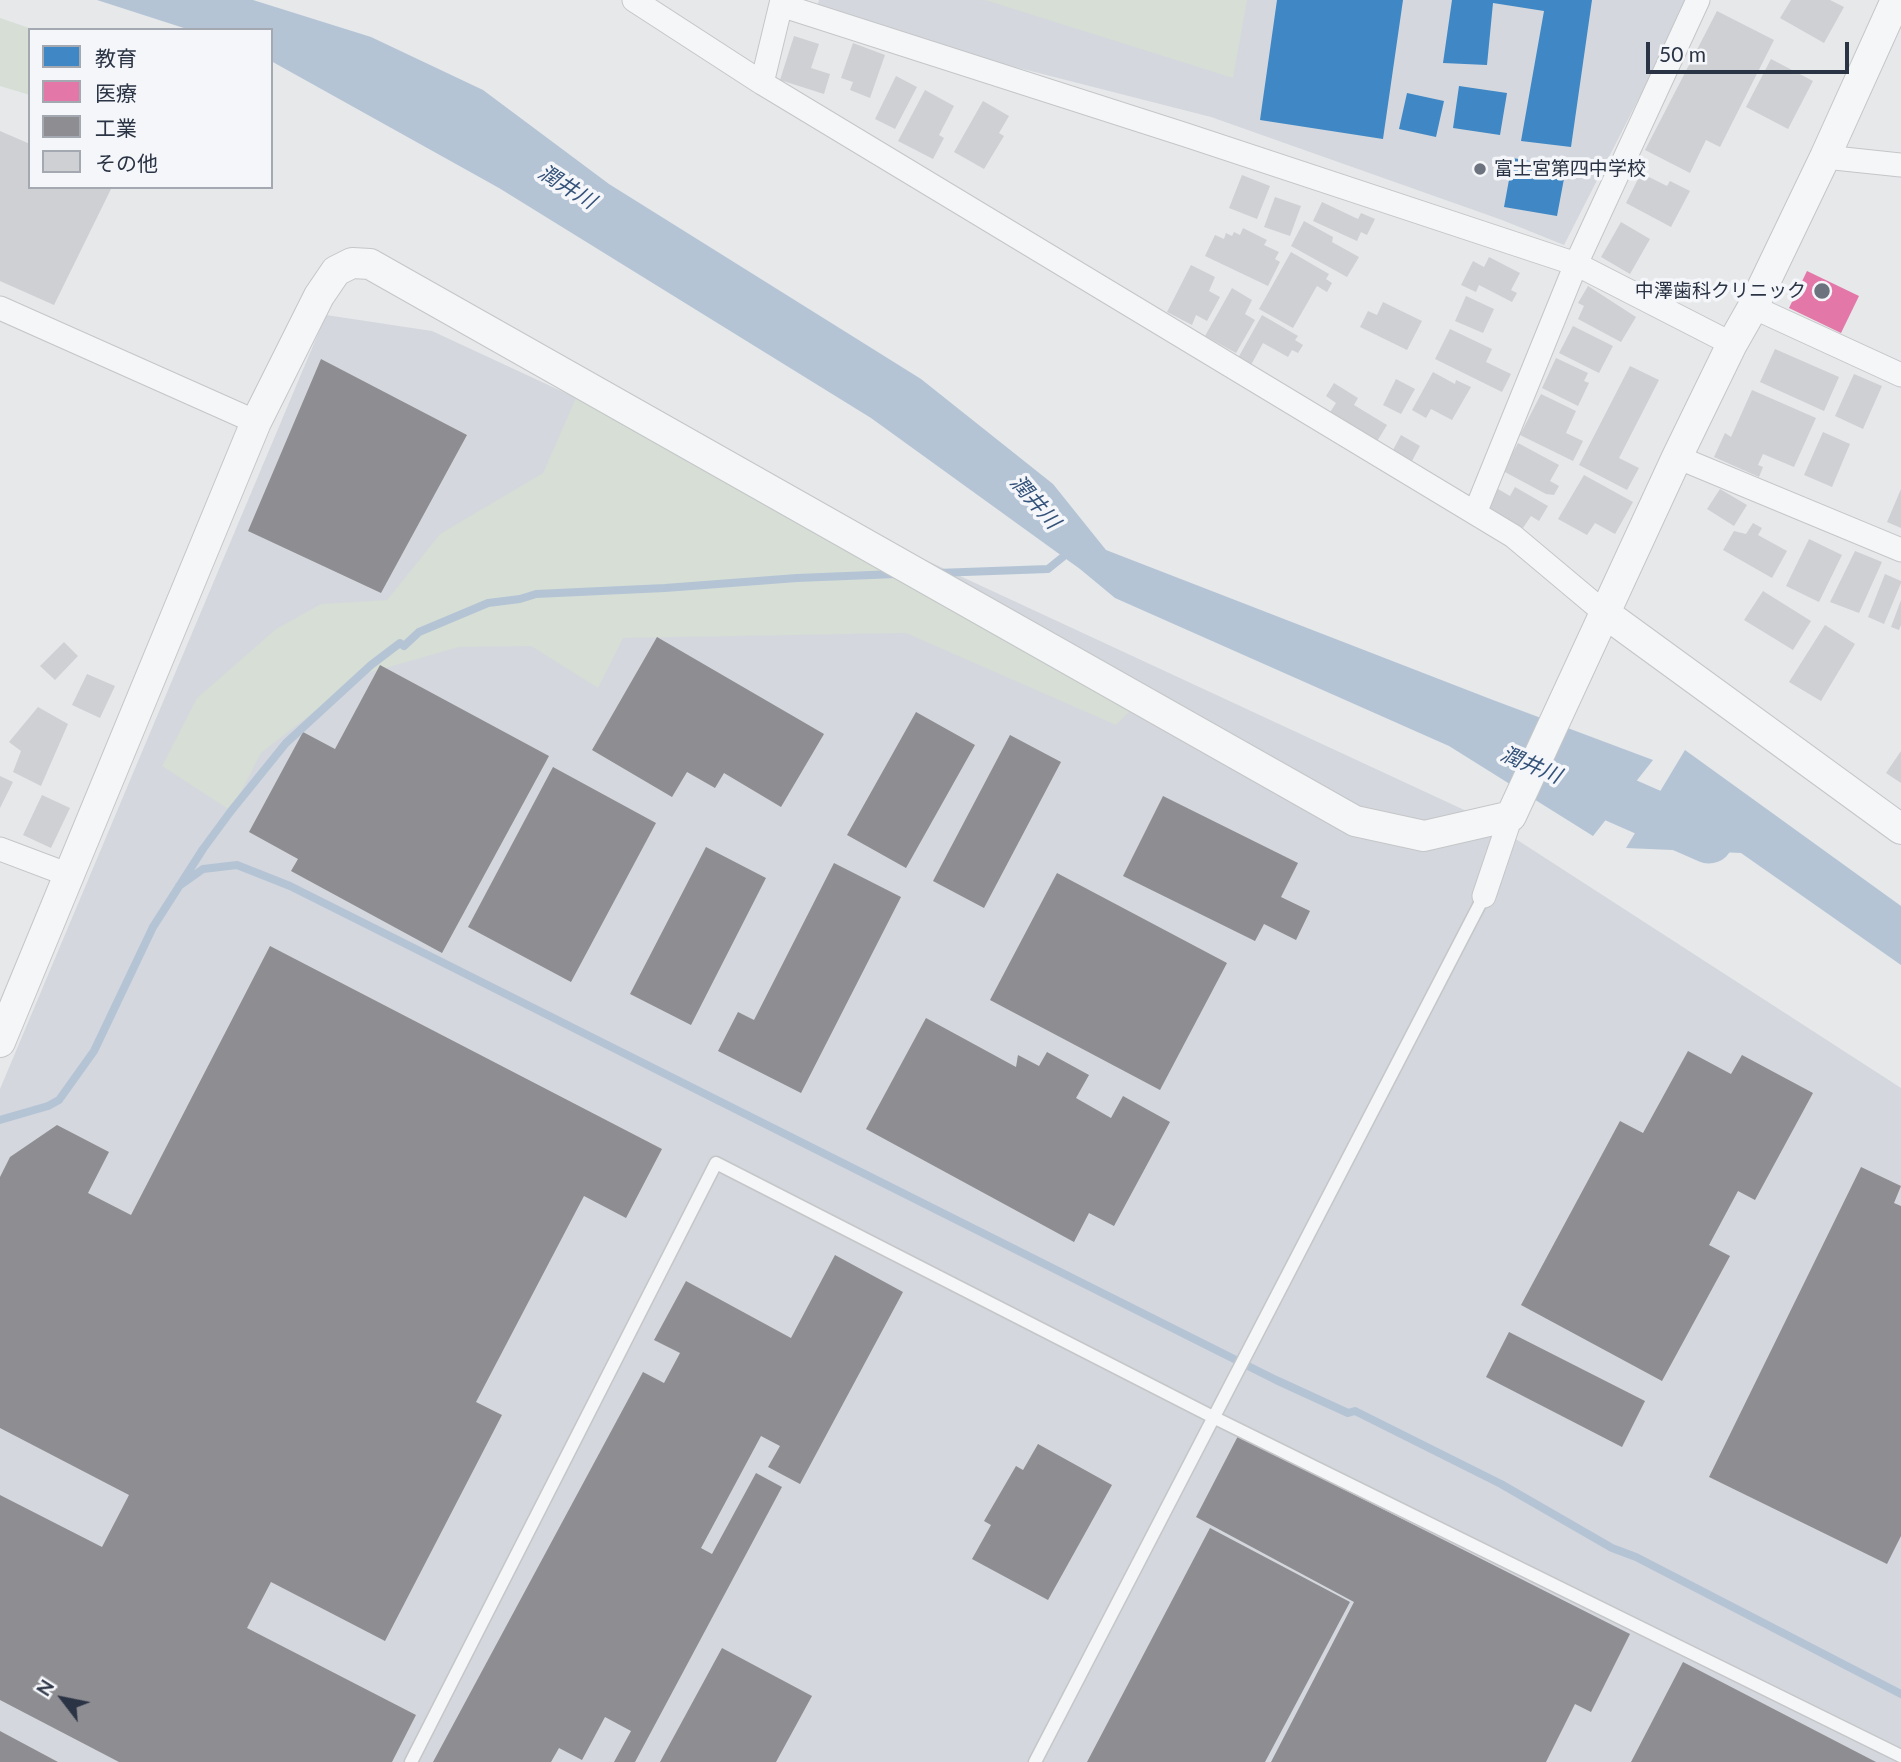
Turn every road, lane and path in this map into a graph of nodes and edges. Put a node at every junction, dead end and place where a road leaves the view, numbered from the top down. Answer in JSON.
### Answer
{"nodes":[{"id":1,"x":634,"y":0,"type":"edge"},
{"id":2,"x":1698,"y":0,"type":"edge"},
{"id":3,"x":1896,"y":0,"type":"edge"},
{"id":4,"x":782,"y":3,"type":"edge"},
{"id":5,"x":762,"y":83,"type":"junction"},
{"id":6,"x":1825,"y":157,"type":"junction"},
{"id":7,"x":1901,"y":165,"type":"edge"},
{"id":8,"x":1576,"y":264,"type":"junction"},
{"id":9,"x":1754,"y":307,"type":"junction"},
{"id":10,"x":0,"y":308,"type":"edge"},
{"id":11,"x":1732,"y":344,"type":"junction"},
{"id":12,"x":1901,"y":375,"type":"edge"},
{"id":13,"x":256,"y":422,"type":"junction"},
{"id":14,"x":1677,"y":457,"type":"junction"},
{"id":15,"x":1475,"y":513,"type":"junction"},
{"id":16,"x":1901,"y":550,"type":"edge"},
{"id":17,"x":1606,"y":614,"type":"junction"},
{"id":18,"x":1511,"y":816,"type":"junction"},
{"id":19,"x":1901,"y":829,"type":"edge"},
{"id":20,"x":0,"y":849,"type":"edge"},
{"id":21,"x":69,"y":875,"type":"junction"},
{"id":22,"x":1485,"y":897,"type":"joint"},
{"id":23,"x":0,"y":1042,"type":"edge"},
{"id":24,"x":1214,"y":1418,"type":"junction"},
{"id":25,"x":1901,"y":1756,"type":"edge"},
{"id":26,"x":411,"y":1762,"type":"edge"},
{"id":27,"x":1035,"y":1762,"type":"edge"}],
"edges":[{"from":1,"to":5,"type":"street"},
{"from":2,"to":8,"type":"street"},
{"from":3,"to":6,"type":"street"},
{"from":4,"to":5,"type":"street"},
{"from":4,"to":8,"type":"street"},
{"from":5,"to":15,"type":"street"},
{"from":6,"to":7,"type":"street"},
{"from":6,"to":9,"type":"street"},
{"from":8,"to":11,"type":"street"},
{"from":8,"to":15,"type":"street"},
{"from":9,"to":11,"type":"street"},
{"from":9,"to":12,"type":"street"},
{"from":10,"to":13,"type":"street"},
{"from":11,"to":14,"type":"street"},
{"from":13,"to":18,"type":"street"},
{"from":13,"to":21,"type":"street"},
{"from":14,"to":16,"type":"street"},
{"from":14,"to":17,"type":"street"},
{"from":15,"to":17,"type":"street"},
{"from":17,"to":18,"type":"street"},
{"from":17,"to":19,"type":"street"},
{"from":18,"to":22,"type":"street"},
{"from":20,"to":21,"type":"street"},
{"from":21,"to":23,"type":"street"},
{"from":22,"to":24,"type":"lane"},
{"from":24,"to":25,"type":"lane"},
{"from":24,"to":26,"type":"lane"},
{"from":24,"to":27,"type":"lane"}]}
